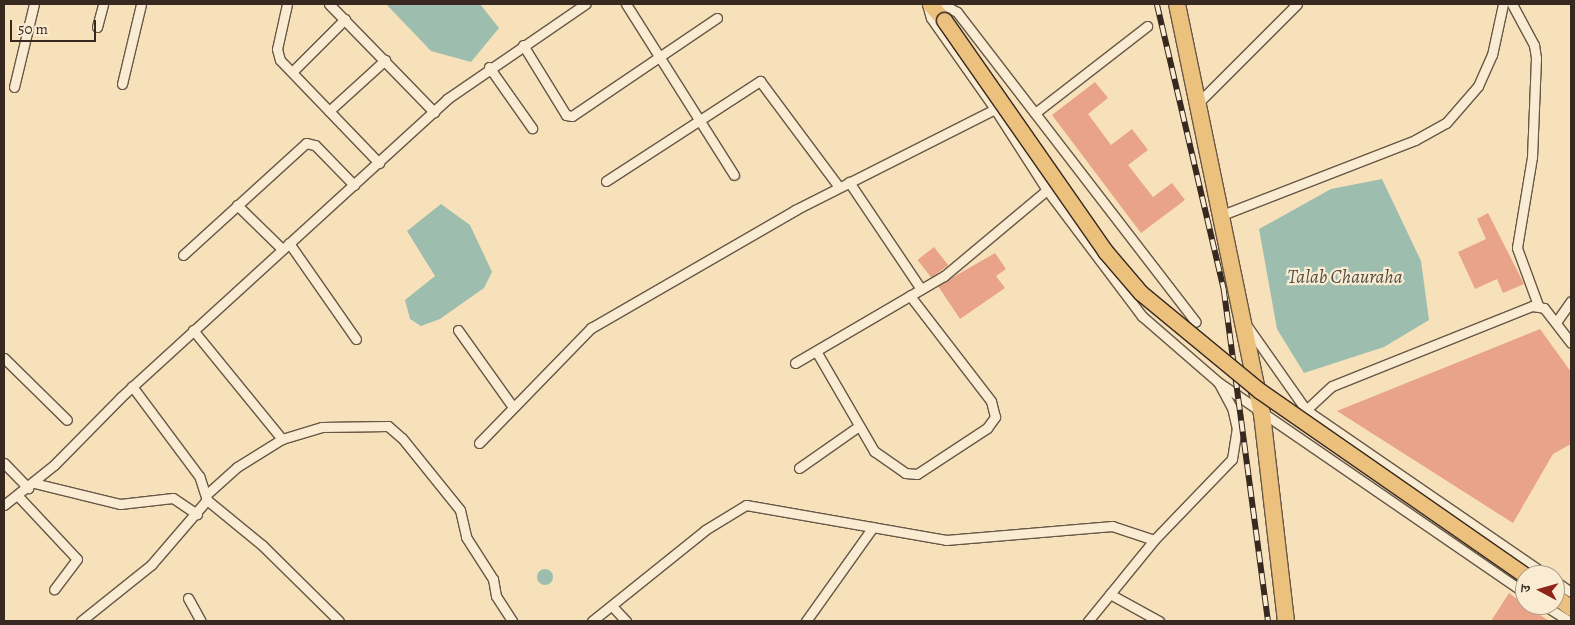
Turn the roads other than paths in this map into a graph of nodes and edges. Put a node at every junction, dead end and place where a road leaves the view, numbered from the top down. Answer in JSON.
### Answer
{"nodes":[{"id":1,"x":34,"y":4,"type":"edge"},
{"id":2,"x":103,"y":4,"type":"edge"},
{"id":3,"x":141,"y":4,"type":"edge"},
{"id":4,"x":287,"y":4,"type":"edge"},
{"id":5,"x":329,"y":4,"type":"edge"},
{"id":6,"x":585,"y":4,"type":"edge"},
{"id":7,"x":626,"y":4,"type":"edge"},
{"id":8,"x":929,"y":4,"type":"edge"},
{"id":9,"x":942,"y":4,"type":"edge"},
{"id":10,"x":1177,"y":4,"type":"edge"},
{"id":11,"x":1297,"y":4,"type":"edge"},
{"id":12,"x":1503,"y":4,"type":"edge"},
{"id":13,"x":1512,"y":4,"type":"edge"},
{"id":14,"x":718,"y":18,"type":"dead end"},
{"id":15,"x":345,"y":19,"type":"junction"},
{"id":16,"x":1147,"y":26,"type":"dead end"},
{"id":17,"x":97,"y":27,"type":"dead end"},
{"id":18,"x":523,"y":45,"type":"junction"},
{"id":19,"x":659,"y":57,"type":"junction"},
{"id":20,"x":385,"y":60,"type":"junction"},
{"id":21,"x":489,"y":67,"type":"junction"},
{"id":22,"x":292,"y":72,"type":"junction"},
{"id":23,"x":122,"y":84,"type":"dead end"},
{"id":24,"x":14,"y":87,"type":"dead end"},
{"id":25,"x":1198,"y":103,"type":"junction"},
{"id":26,"x":995,"y":109,"type":"junction"},
{"id":27,"x":329,"y":111,"type":"junction"},
{"id":28,"x":434,"y":112,"type":"junction"},
{"id":29,"x":1035,"y":113,"type":"junction"},
{"id":30,"x":700,"y":121,"type":"junction"},
{"id":31,"x":532,"y":128,"type":"dead end"},
{"id":32,"x":379,"y":163,"type":"junction"},
{"id":33,"x":734,"y":175,"type":"dead end"},
{"id":34,"x":606,"y":181,"type":"dead end"},
{"id":35,"x":849,"y":182,"type":"junction"},
{"id":36,"x":354,"y":185,"type":"junction"},
{"id":37,"x":839,"y":187,"type":"junction"},
{"id":38,"x":1047,"y":190,"type":"junction"},
{"id":39,"x":238,"y":205,"type":"junction"},
{"id":40,"x":1222,"y":215,"type":"junction"},
{"id":41,"x":286,"y":246,"type":"junction"},
{"id":42,"x":183,"y":255,"type":"dead end"},
{"id":43,"x":921,"y":289,"type":"junction"},
{"id":44,"x":910,"y":296,"type":"junction"},
{"id":45,"x":1538,"y":304,"type":"junction"},
{"id":46,"x":1570,"y":304,"type":"edge"},
{"id":47,"x":1557,"y":321,"type":"junction"},
{"id":48,"x":1196,"y":322,"type":"dead end"},
{"id":49,"x":1245,"y":323,"type":"junction"},
{"id":50,"x":193,"y":330,"type":"junction"},
{"id":51,"x":458,"y":330,"type":"dead end"},
{"id":52,"x":356,"y":339,"type":"dead end"},
{"id":53,"x":1571,"y":343,"type":"edge"},
{"id":54,"x":816,"y":351,"type":"junction"},
{"id":55,"x":4,"y":358,"type":"edge"},
{"id":56,"x":795,"y":363,"type":"dead end"},
{"id":57,"x":1218,"y":382,"type":"junction"},
{"id":58,"x":132,"y":386,"type":"junction"},
{"id":59,"x":512,"y":407,"type":"junction"},
{"id":60,"x":1306,"y":410,"type":"junction"},
{"id":61,"x":1262,"y":414,"type":"junction"},
{"id":62,"x":67,"y":420,"type":"dead end"},
{"id":63,"x":859,"y":426,"type":"junction"},
{"id":64,"x":282,"y":439,"type":"junction"},
{"id":65,"x":478,"y":443,"type":"dead end"},
{"id":66,"x":4,"y":463,"type":"edge"},
{"id":67,"x":798,"y":468,"type":"dead end"},
{"id":68,"x":31,"y":485,"type":"junction"},
{"id":69,"x":18,"y":496,"type":"junction"},
{"id":70,"x":207,"y":497,"type":"junction"},
{"id":71,"x":4,"y":505,"type":"edge"},
{"id":72,"x":197,"y":514,"type":"junction"},
{"id":73,"x":873,"y":527,"type":"junction"},
{"id":74,"x":1154,"y":540,"type":"junction"},
{"id":75,"x":1531,"y":565,"type":"edge"},
{"id":76,"x":1515,"y":569,"type":"edge"},
{"id":77,"x":1515,"y":586,"type":"edge"},
{"id":78,"x":54,"y":589,"type":"dead end"},
{"id":79,"x":1110,"y":594,"type":"junction"},
{"id":80,"x":188,"y":598,"type":"dead end"},
{"id":81,"x":612,"y":606,"type":"junction"},
{"id":82,"x":81,"y":621,"type":"edge"},
{"id":83,"x":201,"y":621,"type":"edge"},
{"id":84,"x":339,"y":621,"type":"edge"},
{"id":85,"x":512,"y":621,"type":"edge"},
{"id":86,"x":592,"y":621,"type":"edge"},
{"id":87,"x":626,"y":621,"type":"edge"},
{"id":88,"x":806,"y":621,"type":"edge"},
{"id":89,"x":1088,"y":621,"type":"edge"},
{"id":90,"x":1159,"y":621,"type":"edge"},
{"id":91,"x":1286,"y":621,"type":"edge"}],
"edges":[{"from":1,"to":24,"type":"street"},
{"from":2,"to":17,"type":"street"},
{"from":3,"to":23,"type":"street"},
{"from":4,"to":22,"type":"street"},
{"from":5,"to":15,"type":"street"},
{"from":6,"to":18,"type":"street"},
{"from":7,"to":19,"type":"street"},
{"from":8,"to":26,"type":"street"},
{"from":8,"to":76,"type":"main road","bridge":true},
{"from":9,"to":29,"type":"street"},
{"from":10,"to":25,"type":"highway"},
{"from":11,"to":25,"type":"street"},
{"from":12,"to":40,"type":"street"},
{"from":13,"to":45,"type":"street"},
{"from":14,"to":19,"type":"street"},
{"from":15,"to":20,"type":"street"},
{"from":15,"to":22,"type":"street"},
{"from":16,"to":29,"type":"street"},
{"from":18,"to":19,"type":"street"},
{"from":18,"to":21,"type":"street"},
{"from":19,"to":30,"type":"street"},
{"from":20,"to":27,"type":"street"},
{"from":20,"to":28,"type":"street"},
{"from":21,"to":28,"type":"street"},
{"from":21,"to":31,"type":"street"},
{"from":22,"to":27,"type":"street"},
{"from":25,"to":40,"type":"highway"},
{"from":26,"to":35,"type":"street"},
{"from":26,"to":38,"type":"street"},
{"from":27,"to":32,"type":"street"},
{"from":28,"to":32,"type":"street"},
{"from":29,"to":48,"type":"street"},
{"from":30,"to":33,"type":"street"},
{"from":30,"to":34,"type":"street"},
{"from":30,"to":37,"type":"street"},
{"from":32,"to":36,"type":"street"},
{"from":35,"to":37,"type":"street"},
{"from":35,"to":43,"type":"street"},
{"from":36,"to":39,"type":"street"},
{"from":36,"to":41,"type":"street"},
{"from":37,"to":59,"type":"street"},
{"from":38,"to":43,"type":"street"},
{"from":38,"to":57,"type":"street"},
{"from":39,"to":41,"type":"street"},
{"from":39,"to":42,"type":"street"},
{"from":40,"to":49,"type":"highway"},
{"from":41,"to":50,"type":"street"},
{"from":41,"to":52,"type":"street"},
{"from":43,"to":44,"type":"street"},
{"from":44,"to":54,"type":"street"},
{"from":44,"to":63,"type":"street"},
{"from":45,"to":47,"type":"street"},
{"from":45,"to":60,"type":"street"},
{"from":46,"to":47,"type":"street"},
{"from":47,"to":53,"type":"street"},
{"from":49,"to":60,"type":"street"},
{"from":49,"to":61,"type":"highway"},
{"from":50,"to":58,"type":"street"},
{"from":50,"to":64,"type":"street"},
{"from":51,"to":59,"type":"street"},
{"from":54,"to":56,"type":"street"},
{"from":54,"to":63,"type":"street"},
{"from":55,"to":62,"type":"street"},
{"from":57,"to":61,"type":"street"},
{"from":57,"to":74,"type":"street"},
{"from":58,"to":68,"type":"street"},
{"from":58,"to":70,"type":"street"},
{"from":59,"to":65,"type":"street"},
{"from":60,"to":75,"type":"street"},
{"from":61,"to":77,"type":"street"},
{"from":61,"to":91,"type":"highway"},
{"from":63,"to":67,"type":"street"},
{"from":64,"to":70,"type":"street"},
{"from":64,"to":85,"type":"street"},
{"from":66,"to":68,"type":"street"},
{"from":68,"to":69,"type":"street"},
{"from":68,"to":72,"type":"street"},
{"from":69,"to":71,"type":"street"},
{"from":69,"to":78,"type":"street"},
{"from":70,"to":72,"type":"street"},
{"from":70,"to":84,"type":"street"},
{"from":72,"to":82,"type":"street"},
{"from":73,"to":74,"type":"street"},
{"from":73,"to":81,"type":"street"},
{"from":73,"to":88,"type":"street"},
{"from":74,"to":79,"type":"street"},
{"from":79,"to":89,"type":"street"},
{"from":79,"to":90,"type":"street"},
{"from":80,"to":83,"type":"street"},
{"from":81,"to":86,"type":"street"},
{"from":81,"to":87,"type":"street"}]}
